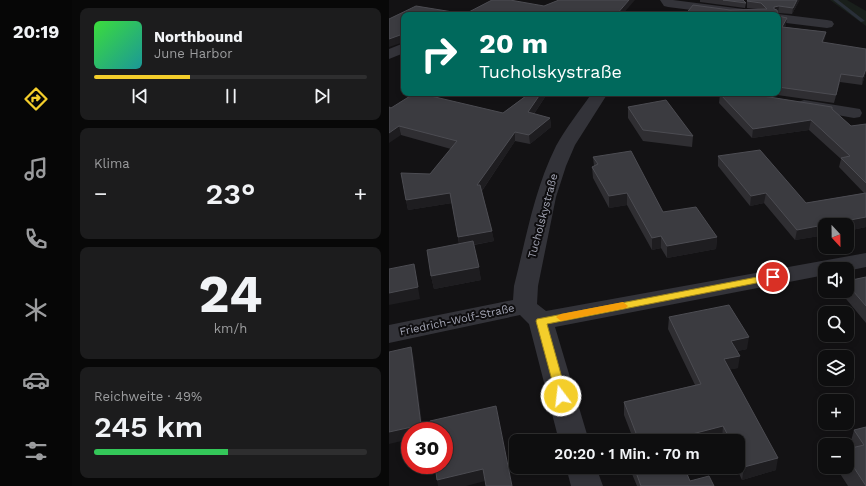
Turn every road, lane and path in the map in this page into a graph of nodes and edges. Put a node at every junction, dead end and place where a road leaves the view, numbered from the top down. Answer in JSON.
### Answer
{"nodes":[{"id":1,"x":667,"y":1,"type":"edge"},
{"id":2,"x":661,"y":12,"type":"edge"},
{"id":3,"x":739,"y":12,"type":"edge"},
{"id":4,"x":781,"y":18,"type":"edge"},
{"id":5,"x":827,"y":24,"type":"dead end"},
{"id":6,"x":401,"y":49,"type":"edge"},
{"id":7,"x":389,"y":55,"type":"edge"},
{"id":8,"x":599,"y":96,"type":"edge"},
{"id":9,"x":788,"y":102,"type":"edge"},
{"id":10,"x":854,"y":113,"type":"dead end"},
{"id":11,"x":866,"y":260,"type":"edge"},
{"id":12,"x":533,"y":314,"type":"junction"},
{"id":13,"x":389,"y":334,"type":"edge"},
{"id":14,"x":572,"y":434,"type":"edge"},
{"id":15,"x":583,"y":474,"type":"edge"},
{"id":16,"x":587,"y":486,"type":"edge"}],
"edges":[{"from":1,"to":2,"type":"street"},
{"from":1,"to":3,"type":"street"},
{"from":4,"to":5,"type":"street"},
{"from":6,"to":7,"type":"street"},
{"from":8,"to":12,"type":"street","name":"Tucholskystraße"},
{"from":9,"to":10,"type":"street"},
{"from":11,"to":12,"type":"street"},
{"from":12,"to":13,"type":"street","name":"Friedrich-Wolf-Straße"},
{"from":12,"to":14,"type":"street","name":"Tucholskystraße"},
{"from":15,"to":16,"type":"street"}]}
